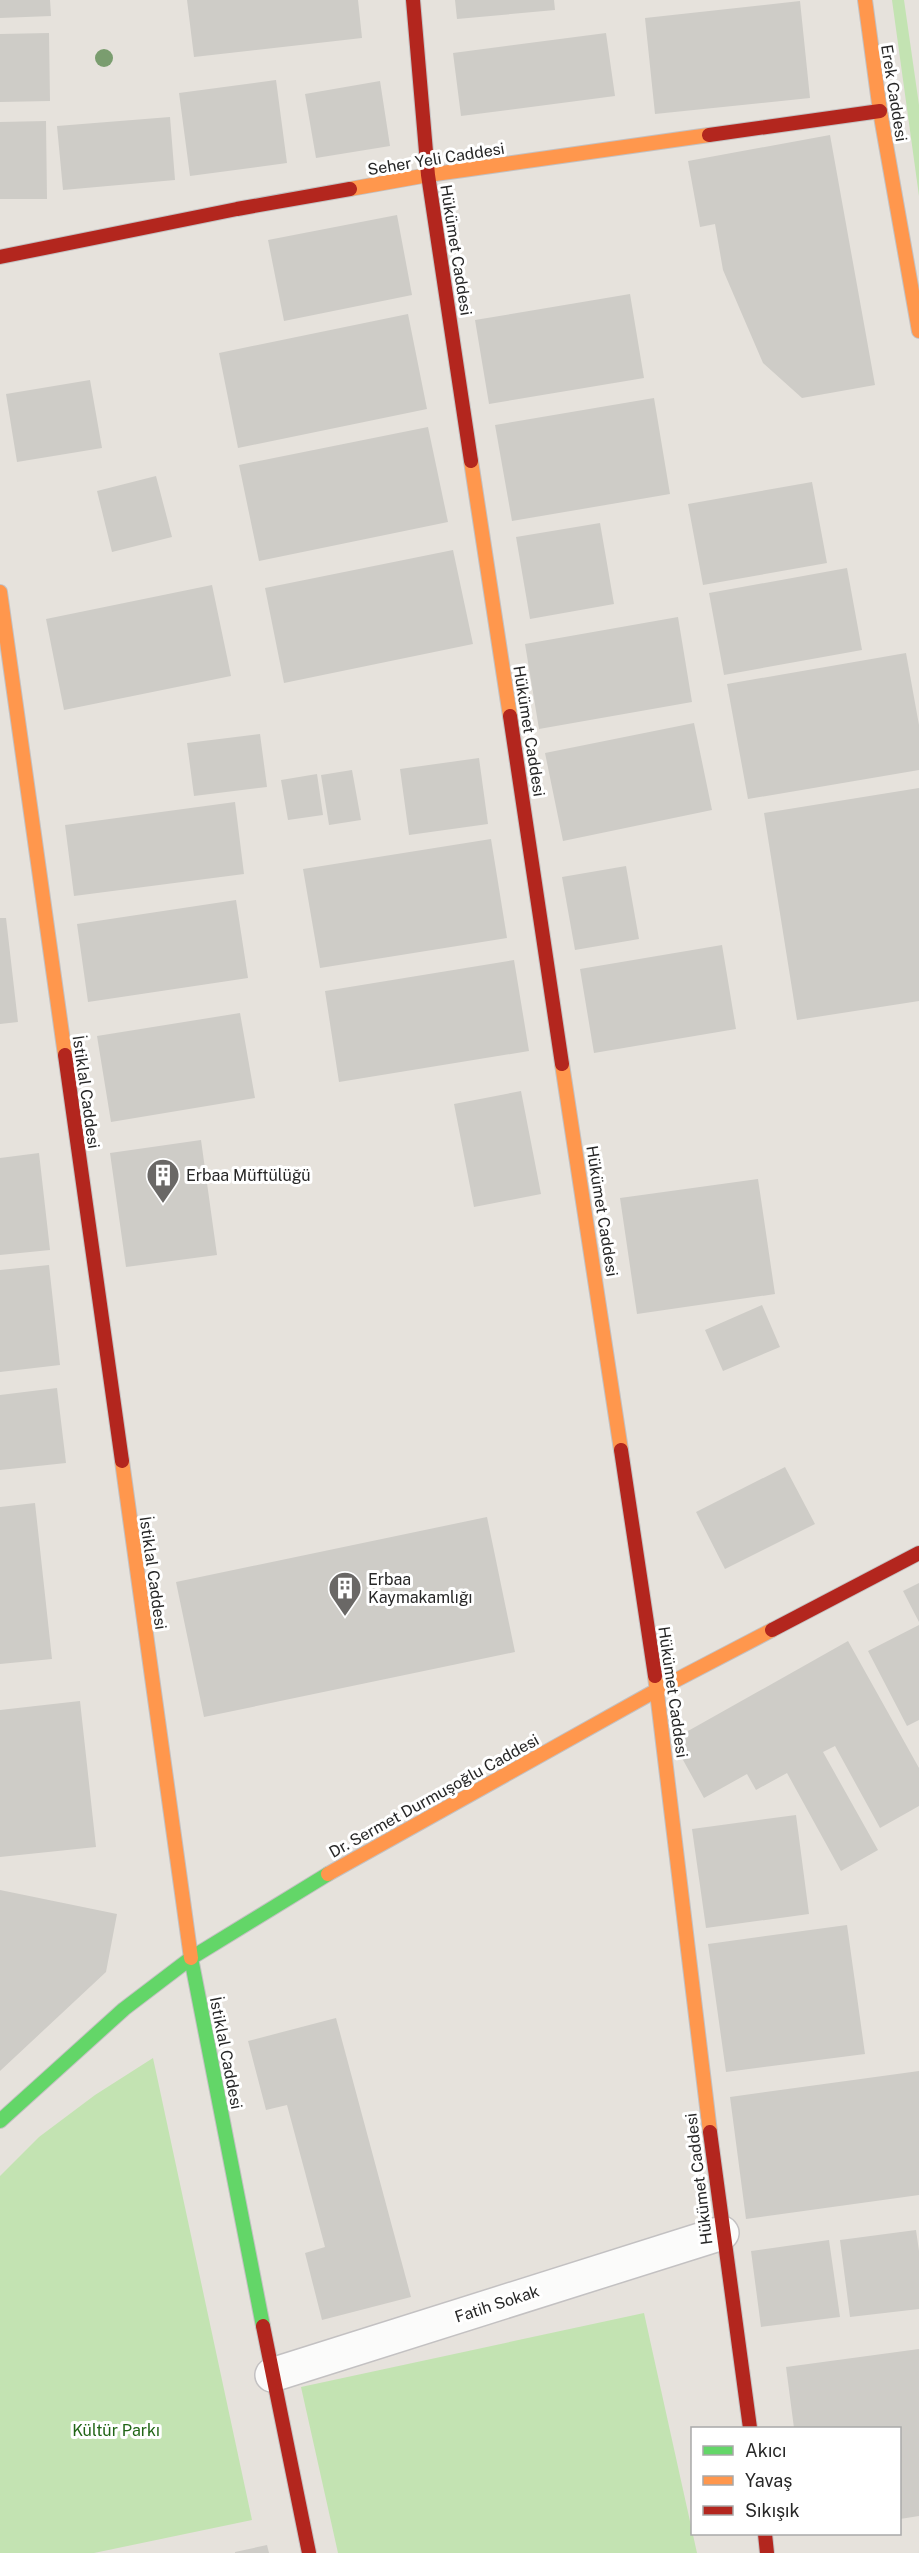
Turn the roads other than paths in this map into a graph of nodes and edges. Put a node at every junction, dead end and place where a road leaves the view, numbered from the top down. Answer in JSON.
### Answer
{"nodes":[{"id":1,"x":413,"y":0,"type":"edge"},
{"id":2,"x":865,"y":0,"type":"edge"},
{"id":3,"x":880,"y":111,"type":"junction"},
{"id":4,"x":428,"y":175,"type":"junction"},
{"id":5,"x":0,"y":257,"type":"edge"},
{"id":6,"x":919,"y":331,"type":"edge"},
{"id":7,"x":0,"y":592,"type":"edge"},
{"id":8,"x":919,"y":1552,"type":"edge"},
{"id":9,"x":657,"y":1690,"type":"junction"},
{"id":10,"x":190,"y":1959,"type":"junction"},
{"id":11,"x":0,"y":2121,"type":"edge"},
{"id":12,"x":722,"y":2233,"type":"junction"},
{"id":13,"x":272,"y":2375,"type":"junction"},
{"id":14,"x":750,"y":2427,"type":"edge"},
{"id":15,"x":765,"y":2535,"type":"edge"},
{"id":16,"x":309,"y":2553,"type":"edge"},
{"id":17,"x":767,"y":2553,"type":"edge"}],
"edges":[{"from":1,"to":4,"type":"street","name":"Hükümet Caddesi"},
{"from":2,"to":3,"type":"street","name":"Erek Caddesi"},
{"from":3,"to":4,"type":"street","name":"Seher Yeli Caddesi"},
{"from":3,"to":6,"type":"street","name":"Erek Caddesi"},
{"from":4,"to":5,"type":"street","name":"Seher Yeli Caddesi"},
{"from":4,"to":9,"type":"street","name":"Hükümet Caddesi"},
{"from":7,"to":10,"type":"street","name":"İstiklal Caddesi"},
{"from":8,"to":9,"type":"street","name":"Dr. Sermet Durmuşoğlu Caddesi"},
{"from":9,"to":10,"type":"street","name":"Dr. Sermet Durmuşoğlu Caddesi"},
{"from":9,"to":12,"type":"street","name":"Hükümet Caddesi"},
{"from":10,"to":11,"type":"street","name":"Dr. Sermet Durmuşoğlu Caddesi"},
{"from":10,"to":13,"type":"street","name":"İstiklal Caddesi"},
{"from":12,"to":13,"type":"street","name":"Fatih Sokak"},
{"from":12,"to":14,"type":"street","name":"Hükümet Caddesi"},
{"from":13,"to":16,"type":"street","name":"İstiklal Caddesi"},
{"from":15,"to":17,"type":"street"}]}
